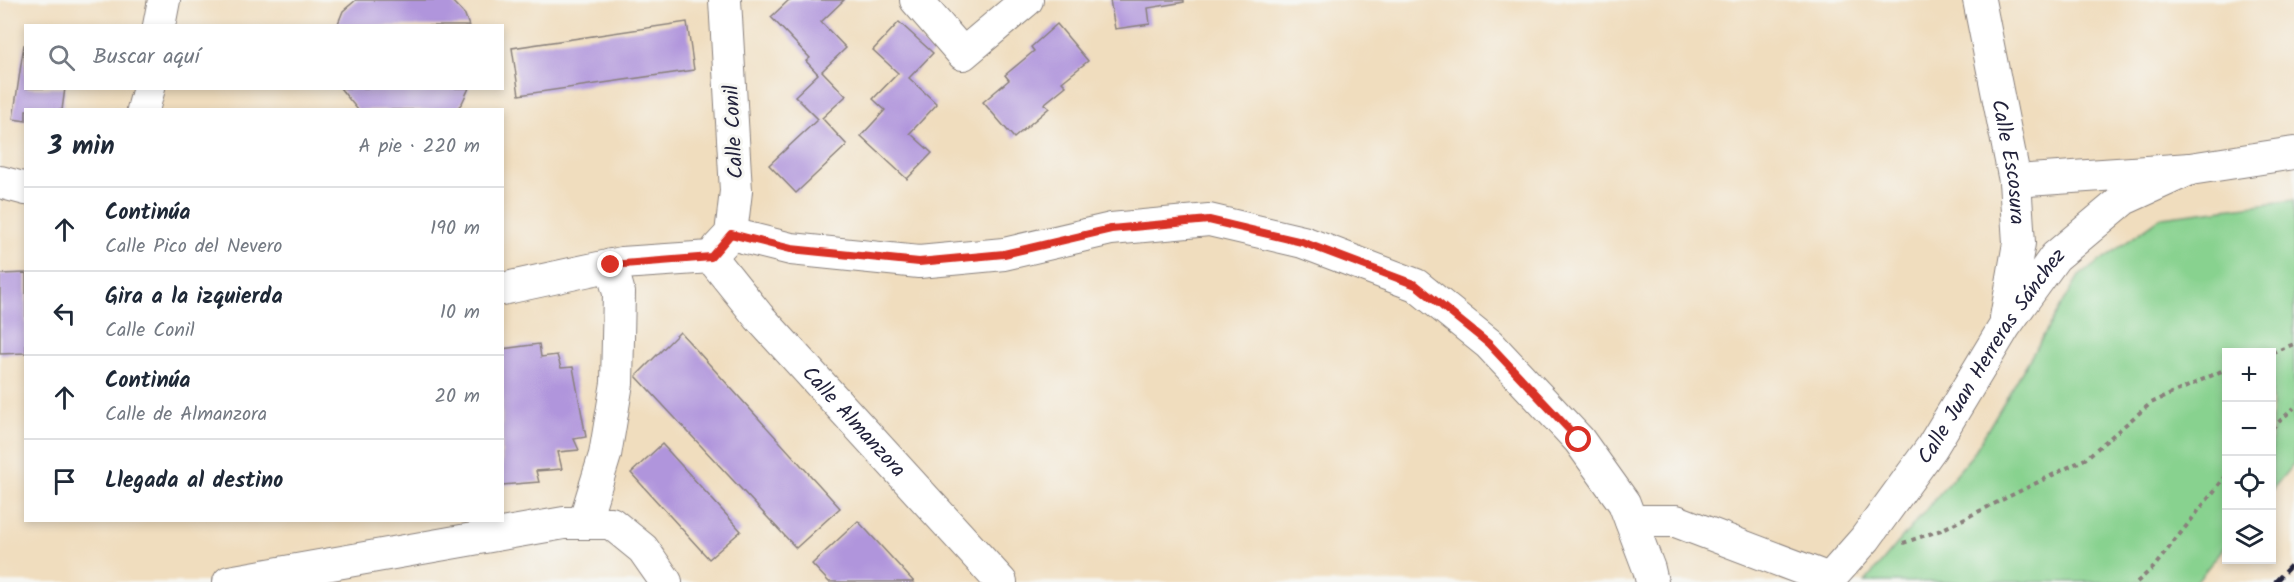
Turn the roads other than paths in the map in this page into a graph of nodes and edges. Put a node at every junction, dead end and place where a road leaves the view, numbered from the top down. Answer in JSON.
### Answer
{"nodes":[{"id":1,"x":164,"y":0,"type":"edge"},
{"id":2,"x":725,"y":0,"type":"edge"},
{"id":3,"x":916,"y":0,"type":"edge"},
{"id":4,"x":1027,"y":0,"type":"edge"},
{"id":5,"x":1979,"y":0,"type":"edge"},
{"id":6,"x":159,"y":24,"type":"edge"},
{"id":7,"x":148,"y":90,"type":"edge"},
{"id":8,"x":143,"y":108,"type":"edge"},
{"id":9,"x":2294,"y":153,"type":"edge"},
{"id":10,"x":2190,"y":169,"type":"junction"},
{"id":11,"x":2015,"y":181,"type":"junction"},
{"id":12,"x":0,"y":182,"type":"edge"},
{"id":13,"x":24,"y":188,"type":"edge"},
{"id":14,"x":731,"y":234,"type":"junction"},
{"id":15,"x":711,"y":257,"type":"junction"},
{"id":16,"x":611,"y":265,"type":"junction"},
{"id":17,"x":504,"y":289,"type":"edge"},
{"id":18,"x":2005,"y":326,"type":"junction"},
{"id":19,"x":1631,"y":521,"type":"junction"},
{"id":20,"x":584,"y":523,"type":"junction"},
{"id":21,"x":1828,"y":580,"type":"edge"},
{"id":22,"x":229,"y":582,"type":"edge"},
{"id":23,"x":666,"y":582,"type":"edge"},
{"id":24,"x":1001,"y":582,"type":"edge"},
{"id":25,"x":1652,"y":582,"type":"edge"}],
"edges":[{"from":1,"to":6,"type":"street"},
{"from":2,"to":14,"type":"street","name":"Calle Conil"},
{"from":3,"to":4,"type":"street"},
{"from":5,"to":11,"type":"street","name":"Calle Escosura"},
{"from":7,"to":8,"type":"street"},
{"from":9,"to":10,"type":"street","name":"Calle Juan Herreras Sánchez"},
{"from":10,"to":11,"type":"street","name":"Calle Juan Herreras Sánchez"},
{"from":10,"to":18,"type":"street","name":"Calle Juan Herreras Sánchez"},
{"from":11,"to":18,"type":"street","name":"Calle Escosura"},
{"from":12,"to":13,"type":"street"},
{"from":14,"to":15,"type":"street"},
{"from":14,"to":19,"type":"street"},
{"from":15,"to":16,"type":"street"},
{"from":15,"to":24,"type":"street","name":"Calle Almanzora"},
{"from":16,"to":17,"type":"street"},
{"from":16,"to":20,"type":"street"},
{"from":18,"to":21,"type":"street","name":"Calle Juan Herreras Sánchez"},
{"from":19,"to":21,"type":"street"},
{"from":19,"to":25,"type":"street"},
{"from":20,"to":22,"type":"street"},
{"from":20,"to":23,"type":"street"}]}
